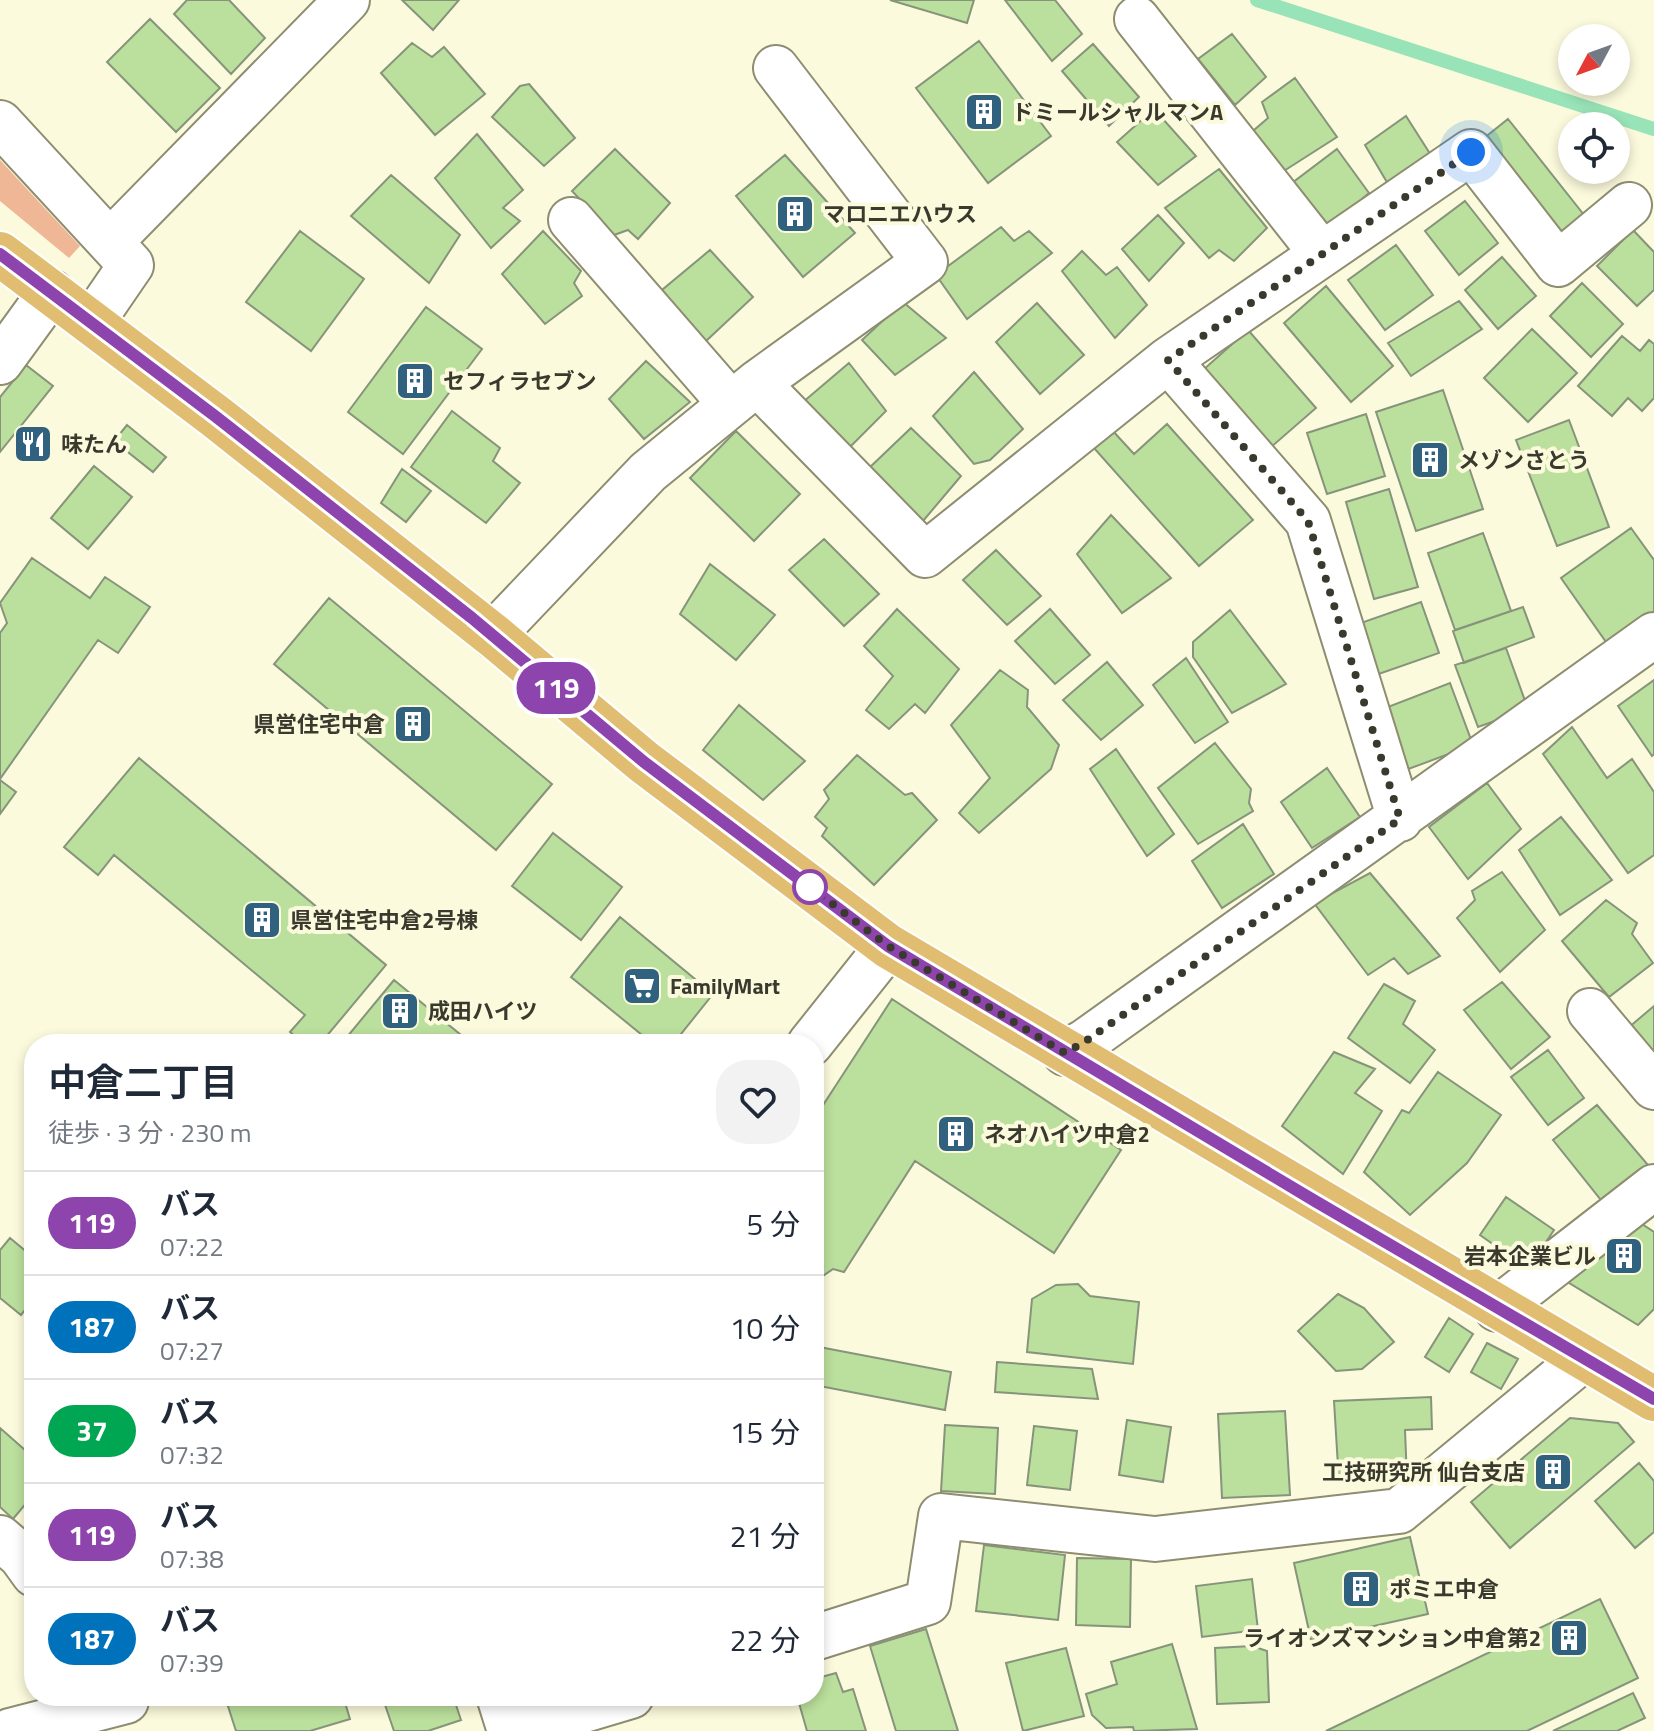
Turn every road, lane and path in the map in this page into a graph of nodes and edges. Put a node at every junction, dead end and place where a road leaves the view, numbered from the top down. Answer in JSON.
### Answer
{"nodes":[{"id":1,"x":347,"y":0,"type":"edge"},
{"id":2,"x":1137,"y":19,"type":"dead end"},
{"id":3,"x":776,"y":68,"type":"dead end"},
{"id":4,"x":0,"y":123,"type":"edge"},
{"id":5,"x":1629,"y":205,"type":"dead end"},
{"id":6,"x":571,"y":220,"type":"dead end"},
{"id":7,"x":110,"y":242,"type":"junction"},
{"id":8,"x":0,"y":254,"type":"edge"},
{"id":9,"x":1322,"y":254,"type":"junction"},
{"id":10,"x":51,"y":292,"type":"junction"},
{"id":11,"x":92,"y":322,"type":"junction"},
{"id":12,"x":1168,"y":360,"type":"junction"},
{"id":13,"x":0,"y":362,"type":"edge"},
{"id":14,"x":744,"y":394,"type":"junction"},
{"id":15,"x":1654,"y":635,"type":"edge"},
{"id":16,"x":495,"y":637,"type":"junction"},
{"id":17,"x":1400,"y":819,"type":"junction"},
{"id":18,"x":888,"y":946,"type":"junction"},
{"id":19,"x":1590,"y":1011,"type":"dead end"},
{"id":20,"x":818,"y":1034,"type":"edge"},
{"id":21,"x":1065,"y":1053,"type":"junction"},
{"id":22,"x":1654,"y":1087,"type":"edge"},
{"id":23,"x":1654,"y":1187,"type":"edge"},
{"id":24,"x":1497,"y":1309,"type":"junction"},
{"id":25,"x":1583,"y":1359,"type":"junction"},
{"id":26,"x":1654,"y":1399,"type":"edge"},
{"id":27,"x":824,"y":1635,"type":"edge"},
{"id":28,"x":503,"y":1706,"type":"edge"},
{"id":29,"x":597,"y":1706,"type":"edge"},
{"id":30,"x":133,"y":1709,"type":"edge"},
{"id":31,"x":10,"y":1731,"type":"edge"},
{"id":32,"x":512,"y":1731,"type":"edge"}],
"edges":[{"from":1,"to":7,"type":"street"},
{"from":2,"to":9,"type":"street"},
{"from":3,"to":14,"type":"street"},
{"from":4,"to":7,"type":"street"},
{"from":5,"to":9,"type":"street"},
{"from":6,"to":14,"type":"street"},
{"from":7,"to":11,"type":"street"},
{"from":8,"to":10,"type":"main road"},
{"from":9,"to":12,"type":"street"},
{"from":10,"to":11,"type":"main road"},
{"from":10,"to":13,"type":"street"},
{"from":11,"to":16,"type":"main road"},
{"from":12,"to":14,"type":"street"},
{"from":12,"to":17,"type":"street"},
{"from":14,"to":16,"type":"street"},
{"from":15,"to":17,"type":"street"},
{"from":16,"to":18,"type":"main road"},
{"from":17,"to":21,"type":"street"},
{"from":18,"to":20,"type":"street"},
{"from":18,"to":21,"type":"main road"},
{"from":19,"to":22,"type":"street"},
{"from":21,"to":24,"type":"main road"},
{"from":23,"to":24,"type":"street"},
{"from":24,"to":25,"type":"main road"},
{"from":25,"to":26,"type":"main road"},
{"from":25,"to":27,"type":"street"},
{"from":28,"to":32,"type":"street"},
{"from":29,"to":32,"type":"street"},
{"from":30,"to":31,"type":"street"}]}
